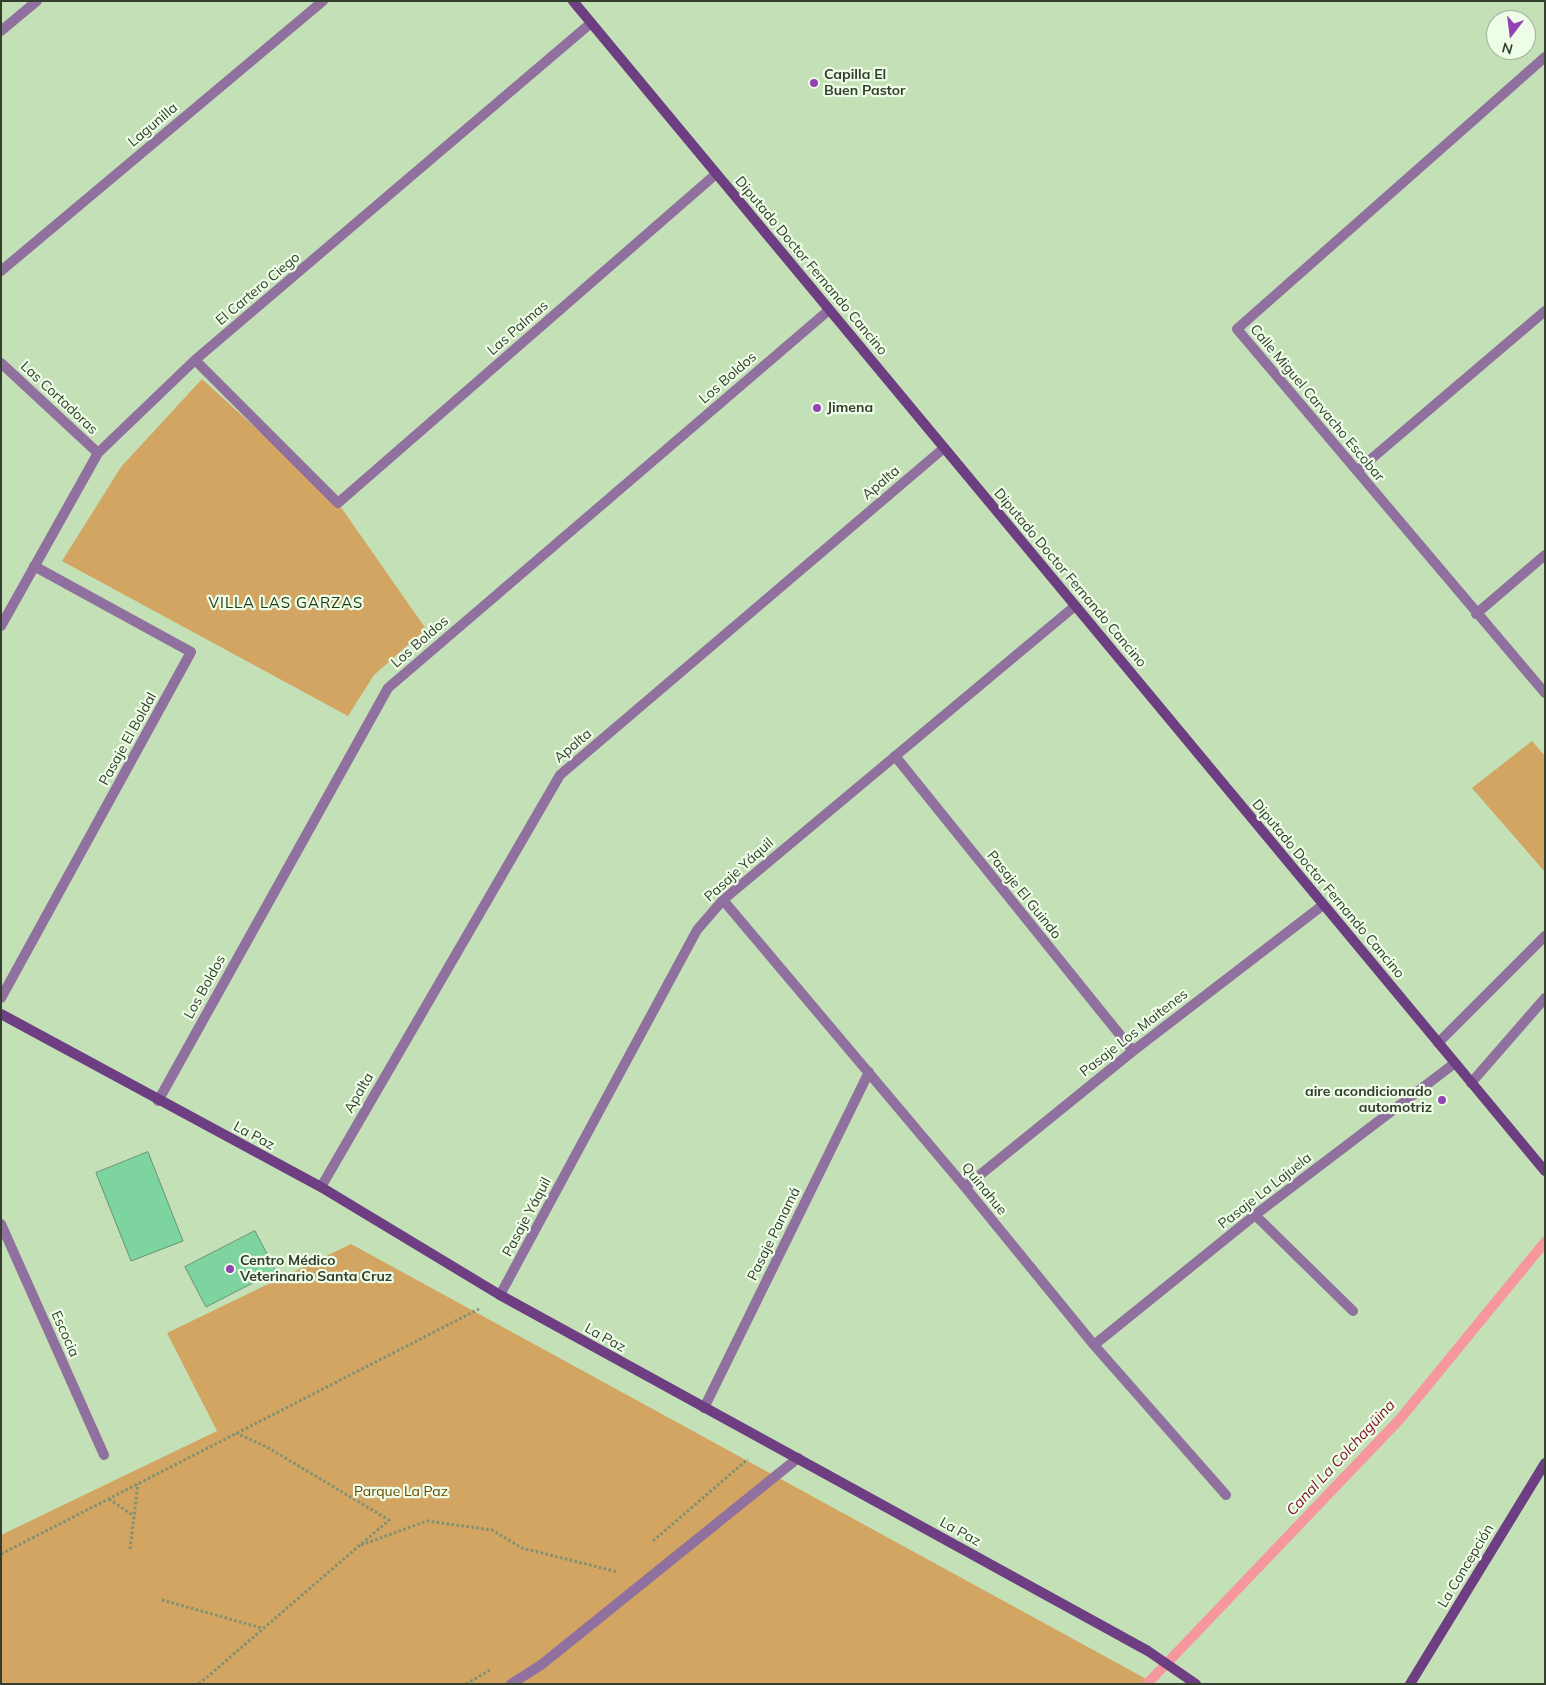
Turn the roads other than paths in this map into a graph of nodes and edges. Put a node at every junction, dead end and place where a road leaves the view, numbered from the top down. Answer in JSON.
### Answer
{"nodes":[{"id":1,"x":37,"y":1,"type":"edge"},
{"id":2,"x":323,"y":1,"type":"edge"},
{"id":3,"x":573,"y":1,"type":"edge"},
{"id":4,"x":591,"y":23,"type":"junction"},
{"id":5,"x":1,"y":31,"type":"edge"},
{"id":6,"x":1545,"y":57,"type":"edge"},
{"id":7,"x":716,"y":174,"type":"junction"},
{"id":8,"x":1,"y":271,"type":"edge"},
{"id":9,"x":829,"y":310,"type":"junction"},
{"id":10,"x":1545,"y":311,"type":"edge"},
{"id":11,"x":195,"y":360,"type":"junction"},
{"id":12,"x":1,"y":363,"type":"edge"},
{"id":13,"x":944,"y":448,"type":"junction"},
{"id":14,"x":98,"y":453,"type":"junction"},
{"id":15,"x":1356,"y":471,"type":"junction"},
{"id":16,"x":1545,"y":555,"type":"edge"},
{"id":17,"x":34,"y":566,"type":"junction"},
{"id":18,"x":1076,"y":606,"type":"junction"},
{"id":19,"x":1476,"y":614,"type":"junction"},
{"id":20,"x":1,"y":626,"type":"edge"},
{"id":21,"x":1545,"y":693,"type":"edge"},
{"id":22,"x":895,"y":756,"type":"junction"},
{"id":23,"x":723,"y":900,"type":"junction"},
{"id":24,"x":1323,"y":905,"type":"junction"},
{"id":25,"x":1545,"y":936,"type":"edge"},
{"id":26,"x":1,"y":998,"type":"edge"},
{"id":27,"x":1545,"y":998,"type":"edge"},
{"id":28,"x":1,"y":1014,"type":"edge"},
{"id":29,"x":1438,"y":1043,"type":"junction"},
{"id":30,"x":1133,"y":1051,"type":"junction"},
{"id":31,"x":1455,"y":1063,"type":"junction"},
{"id":32,"x":869,"y":1072,"type":"junction"},
{"id":33,"x":1471,"y":1083,"type":"junction"},
{"id":34,"x":158,"y":1100,"type":"junction"},
{"id":35,"x":1545,"y":1171,"type":"edge"},
{"id":36,"x":321,"y":1187,"type":"junction"},
{"id":37,"x":965,"y":1187,"type":"junction"},
{"id":38,"x":1255,"y":1215,"type":"junction"},
{"id":39,"x":1,"y":1224,"type":"edge"},
{"id":40,"x":500,"y":1296,"type":"junction"},
{"id":41,"x":1353,"y":1311,"type":"dead end"},
{"id":42,"x":1094,"y":1345,"type":"junction"},
{"id":43,"x":704,"y":1408,"type":"junction"},
{"id":44,"x":104,"y":1455,"type":"dead end"},
{"id":45,"x":798,"y":1458,"type":"junction"},
{"id":46,"x":1545,"y":1463,"type":"edge"},
{"id":47,"x":1226,"y":1495,"type":"dead end"},
{"id":48,"x":511,"y":1684,"type":"edge"},
{"id":49,"x":1196,"y":1684,"type":"edge"},
{"id":50,"x":1410,"y":1684,"type":"edge"}],
"edges":[{"from":1,"to":5,"type":"street"},
{"from":2,"to":8,"type":"street","name":"Lagunilla"},
{"from":3,"to":4,"type":"street","name":"Diputado Doctor Fernando Cancino"},
{"from":4,"to":7,"type":"street","name":"Diputado Doctor Fernando Cancino"},
{"from":4,"to":11,"type":"street","name":"El Cartero Ciego"},
{"from":6,"to":15,"type":"street","name":"Calle Miguel Carvacho Escobar"},
{"from":7,"to":9,"type":"street","name":"Diputado Doctor Fernando Cancino"},
{"from":7,"to":11,"type":"street","name":"Las Palmas"},
{"from":9,"to":13,"type":"street","name":"Diputado Doctor Fernando Cancino"},
{"from":9,"to":34,"type":"street","name":"Los Boldos"},
{"from":10,"to":15,"type":"street"},
{"from":11,"to":14,"type":"street","name":"El Cartero Ciego"},
{"from":12,"to":14,"type":"street","name":"Las Cortadoras"},
{"from":13,"to":18,"type":"street","name":"Diputado Doctor Fernando Cancino"},
{"from":13,"to":36,"type":"street","name":"Apalta"},
{"from":14,"to":17,"type":"street","name":"El Cartero Ciego"},
{"from":15,"to":19,"type":"street","name":"Calle Miguel Carvacho Escobar"},
{"from":16,"to":19,"type":"street"},
{"from":17,"to":20,"type":"street","name":"El Cartero Ciego"},
{"from":17,"to":26,"type":"street","name":"Pasaje El Boldal"},
{"from":18,"to":22,"type":"street","name":"Pasaje Yáquil"},
{"from":18,"to":24,"type":"street","name":"Diputado Doctor Fernando Cancino"},
{"from":19,"to":21,"type":"street","name":"Calle Miguel Carvacho Escobar"},
{"from":22,"to":23,"type":"street","name":"Pasaje Yáquil"},
{"from":22,"to":30,"type":"street","name":"Pasaje El Guindo"},
{"from":23,"to":32,"type":"street","name":"Quinahue"},
{"from":23,"to":40,"type":"street","name":"Pasaje Yáquil"},
{"from":24,"to":29,"type":"street","name":"Diputado Doctor Fernando Cancino"},
{"from":24,"to":30,"type":"street","name":"Pasaje Los Maitenes"},
{"from":25,"to":29,"type":"street"},
{"from":27,"to":33,"type":"street"},
{"from":28,"to":34,"type":"street","name":"La Paz"},
{"from":29,"to":31,"type":"street","name":"Diputado Doctor Fernando Cancino"},
{"from":30,"to":37,"type":"street","name":"Pasaje Los Maitenes"},
{"from":31,"to":33,"type":"street","name":"Diputado Doctor Fernando Cancino"},
{"from":31,"to":38,"type":"street","name":"Pasaje La Lajuela"},
{"from":32,"to":37,"type":"street","name":"Quinahue"},
{"from":32,"to":43,"type":"street","name":"Pasaje Panamá"},
{"from":33,"to":35,"type":"street","name":"Diputado Doctor Fernando Cancino"},
{"from":34,"to":36,"type":"street","name":"La Paz"},
{"from":36,"to":40,"type":"street","name":"La Paz"},
{"from":37,"to":42,"type":"street","name":"Quinahue"},
{"from":38,"to":41,"type":"street"},
{"from":38,"to":42,"type":"street","name":"Pasaje La Lajuela"},
{"from":39,"to":44,"type":"street","name":"Escocia"},
{"from":40,"to":43,"type":"street","name":"La Paz"},
{"from":42,"to":47,"type":"street","name":"Quinahue"},
{"from":43,"to":45,"type":"street","name":"La Paz"},
{"from":45,"to":48,"type":"street"},
{"from":45,"to":49,"type":"street","name":"La Paz"},
{"from":46,"to":50,"type":"street","name":"La Concepción"}]}
